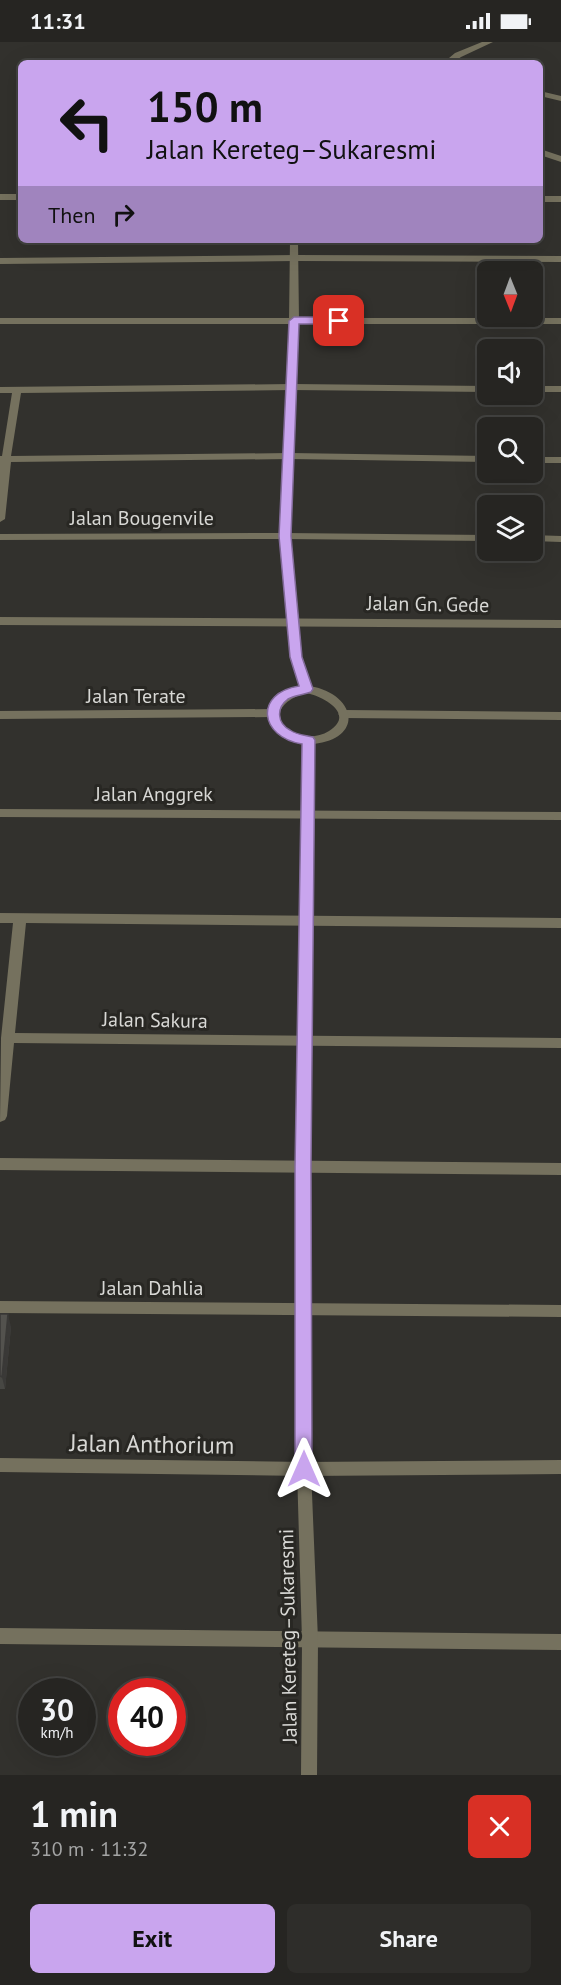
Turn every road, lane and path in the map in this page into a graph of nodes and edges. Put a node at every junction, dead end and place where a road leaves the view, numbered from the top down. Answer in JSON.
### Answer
{"nodes":[{"id":1,"x":489,"y":42,"type":"edge"},
{"id":2,"x":451,"y":60,"type":"edge"},
{"id":3,"x":543,"y":94,"type":"edge"},
{"id":4,"x":561,"y":99,"type":"edge"},
{"id":5,"x":543,"y":153,"type":"edge"},
{"id":6,"x":561,"y":159,"type":"edge"},
{"id":7,"x":0,"y":197,"type":"edge"},
{"id":8,"x":18,"y":197,"type":"edge"},
{"id":9,"x":543,"y":199,"type":"edge"},
{"id":10,"x":561,"y":199,"type":"edge"},
{"id":11,"x":294,"y":243,"type":"edge"},
{"id":12,"x":295,"y":258,"type":"junction"},
{"id":13,"x":561,"y":260,"type":"edge"},
{"id":14,"x":0,"y":261,"type":"edge"},
{"id":15,"x":0,"y":321,"type":"edge"},
{"id":16,"x":294,"y":321,"type":"junction"},
{"id":17,"x":561,"y":321,"type":"edge"},
{"id":18,"x":292,"y":387,"type":"junction"},
{"id":19,"x":477,"y":389,"type":"edge"},
{"id":20,"x":543,"y":389,"type":"edge"},
{"id":21,"x":561,"y":389,"type":"edge"},
{"id":22,"x":0,"y":390,"type":"edge"},
{"id":23,"x":17,"y":390,"type":"junction"},
{"id":24,"x":290,"y":456,"type":"junction"},
{"id":25,"x":3,"y":459,"type":"edge"},
{"id":26,"x":477,"y":459,"type":"edge"},
{"id":27,"x":543,"y":460,"type":"edge"},
{"id":28,"x":561,"y":460,"type":"edge"},
{"id":29,"x":0,"y":519,"type":"edge"},
{"id":30,"x":285,"y":536,"type":"junction"},
{"id":31,"x":0,"y":537,"type":"edge"},
{"id":32,"x":477,"y":538,"type":"edge"},
{"id":33,"x":543,"y":538,"type":"edge"},
{"id":34,"x":561,"y":539,"type":"edge"},
{"id":35,"x":0,"y":621,"type":"edge"},
{"id":36,"x":294,"y":621,"type":"junction"},
{"id":37,"x":561,"y":624,"type":"edge"},
{"id":38,"x":306,"y":689,"type":"junction"},
{"id":39,"x":273,"y":713,"type":"junction"},
{"id":40,"x":0,"y":714,"type":"edge"},
{"id":41,"x":344,"y":714,"type":"junction"},
{"id":42,"x":561,"y":716,"type":"edge"},
{"id":43,"x":308,"y":740,"type":"junction"},
{"id":44,"x":0,"y":813,"type":"edge"},
{"id":45,"x":307,"y":814,"type":"junction"},
{"id":46,"x":561,"y":816,"type":"edge"},
{"id":47,"x":0,"y":918,"type":"edge"},
{"id":48,"x":20,"y":918,"type":"junction"},
{"id":49,"x":305,"y":920,"type":"junction"},
{"id":50,"x":561,"y":923,"type":"edge"},
{"id":51,"x":7,"y":1038,"type":"junction"},
{"id":52,"x":304,"y":1041,"type":"junction"},
{"id":53,"x":561,"y":1043,"type":"edge"},
{"id":54,"x":0,"y":1116,"type":"edge"},
{"id":55,"x":0,"y":1164,"type":"edge"},
{"id":56,"x":303,"y":1167,"type":"junction"},
{"id":57,"x":561,"y":1169,"type":"edge"},
{"id":58,"x":0,"y":1306,"type":"edge"},
{"id":59,"x":304,"y":1308,"type":"junction"},
{"id":60,"x":561,"y":1311,"type":"edge"},
{"id":61,"x":0,"y":1465,"type":"edge"},
{"id":62,"x":561,"y":1467,"type":"edge"},
{"id":63,"x":304,"y":1469,"type":"junction"},
{"id":64,"x":0,"y":1636,"type":"edge"},
{"id":65,"x":309,"y":1640,"type":"junction"},
{"id":66,"x":561,"y":1642,"type":"edge"},
{"id":67,"x":309,"y":1775,"type":"edge"}],
"edges":[{"from":1,"to":2,"type":"street"},
{"from":3,"to":4,"type":"street"},
{"from":5,"to":6,"type":"street"},
{"from":7,"to":8,"type":"street"},
{"from":9,"to":10,"type":"street"},
{"from":11,"to":12,"type":"street"},
{"from":12,"to":13,"type":"street"},
{"from":12,"to":14,"type":"street"},
{"from":12,"to":16,"type":"street"},
{"from":15,"to":16,"type":"street"},
{"from":16,"to":17,"type":"street"},
{"from":16,"to":18,"type":"street"},
{"from":18,"to":19,"type":"street"},
{"from":18,"to":23,"type":"street"},
{"from":18,"to":24,"type":"street"},
{"from":20,"to":21,"type":"street"},
{"from":22,"to":23,"type":"street"},
{"from":23,"to":25,"type":"street"},
{"from":24,"to":25,"type":"street"},
{"from":24,"to":26,"type":"street"},
{"from":24,"to":30,"type":"street"},
{"from":25,"to":29,"type":"street"},
{"from":27,"to":28,"type":"street"},
{"from":30,"to":31,"type":"street","name":"Jalan Bougenvile"},
{"from":30,"to":32,"type":"street","name":"Jalan Bougenvile"},
{"from":30,"to":36,"type":"street"},
{"from":33,"to":34,"type":"street"},
{"from":35,"to":36,"type":"street","name":"Jalan Gn. Gede"},
{"from":36,"to":37,"type":"street","name":"Jalan Gn. Gede"},
{"from":36,"to":38,"type":"street"},
{"from":38,"to":39,"type":"street"},
{"from":38,"to":41,"type":"street"},
{"from":39,"to":40,"type":"street","name":"Jalan Terate"},
{"from":39,"to":43,"type":"street"},
{"from":41,"to":42,"type":"street"},
{"from":41,"to":43,"type":"street"},
{"from":43,"to":45,"type":"street","name":"Jalan Kereteg–Sukaresmi"},
{"from":44,"to":45,"type":"street","name":"Jalan Anggrek"},
{"from":45,"to":46,"type":"street","name":"Jalan Anggrek"},
{"from":45,"to":49,"type":"street","name":"Jalan Kereteg–Sukaresmi"},
{"from":47,"to":48,"type":"street"},
{"from":48,"to":49,"type":"street"},
{"from":48,"to":51,"type":"street"},
{"from":49,"to":50,"type":"street"},
{"from":49,"to":52,"type":"street","name":"Jalan Kereteg–Sukaresmi"},
{"from":51,"to":52,"type":"street","name":"Jalan Sakura"},
{"from":51,"to":54,"type":"street"},
{"from":52,"to":53,"type":"street","name":"Jalan Sakura"},
{"from":52,"to":56,"type":"street","name":"Jalan Kereteg–Sukaresmi"},
{"from":55,"to":56,"type":"street"},
{"from":56,"to":57,"type":"street"},
{"from":56,"to":59,"type":"street","name":"Jalan Kereteg–Sukaresmi"},
{"from":58,"to":59,"type":"street","name":"Jalan Dahlia"},
{"from":59,"to":60,"type":"street","name":"Jalan Dahlia"},
{"from":59,"to":63,"type":"street","name":"Jalan Kereteg–Sukaresmi"},
{"from":61,"to":63,"type":"street","name":"Jalan Anthorium"},
{"from":62,"to":63,"type":"street","name":"Jalan Anthorium"},
{"from":63,"to":65,"type":"street","name":"Jalan Kereteg–Sukaresmi"},
{"from":64,"to":65,"type":"street"},
{"from":65,"to":66,"type":"street"},
{"from":65,"to":67,"type":"street","name":"Jalan Kereteg–Sukaresmi"}]}
